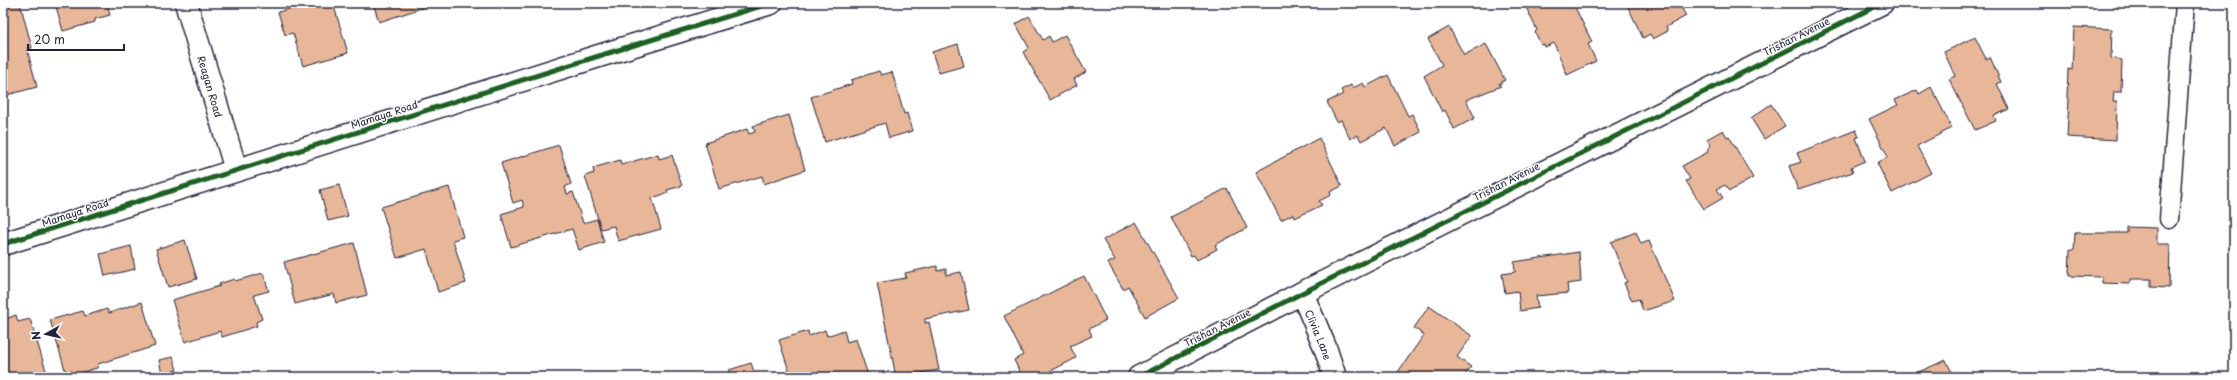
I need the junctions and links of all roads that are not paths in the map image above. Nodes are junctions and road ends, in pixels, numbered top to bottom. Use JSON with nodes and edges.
{"nodes":[{"id":1,"x":186,"y":3,"type":"edge"},
{"id":2,"x":771,"y":3,"type":"edge"},
{"id":3,"x":1882,"y":3,"type":"edge"},
{"id":4,"x":2185,"y":3,"type":"edge"},
{"id":5,"x":236,"y":170,"type":"junction"},
{"id":6,"x":2169,"y":219,"type":"dead end"},
{"id":7,"x":3,"y":244,"type":"edge"},
{"id":8,"x":1302,"y":293,"type":"junction"},
{"id":9,"x":1139,"y":377,"type":"edge"},
{"id":10,"x":1335,"y":377,"type":"edge"}],
"edges":[{"from":1,"to":5,"type":"street","name":"Reagan Road"},
{"from":2,"to":5,"type":"street","name":"Mamaya Road"},
{"from":3,"to":8,"type":"street","name":"Trishan Avenue"},
{"from":4,"to":6,"type":"lane"},
{"from":5,"to":7,"type":"street","name":"Mamaya Road"},
{"from":8,"to":9,"type":"street","name":"Trishan Avenue"},
{"from":8,"to":10,"type":"street","name":"Clivia Lane"}]}
